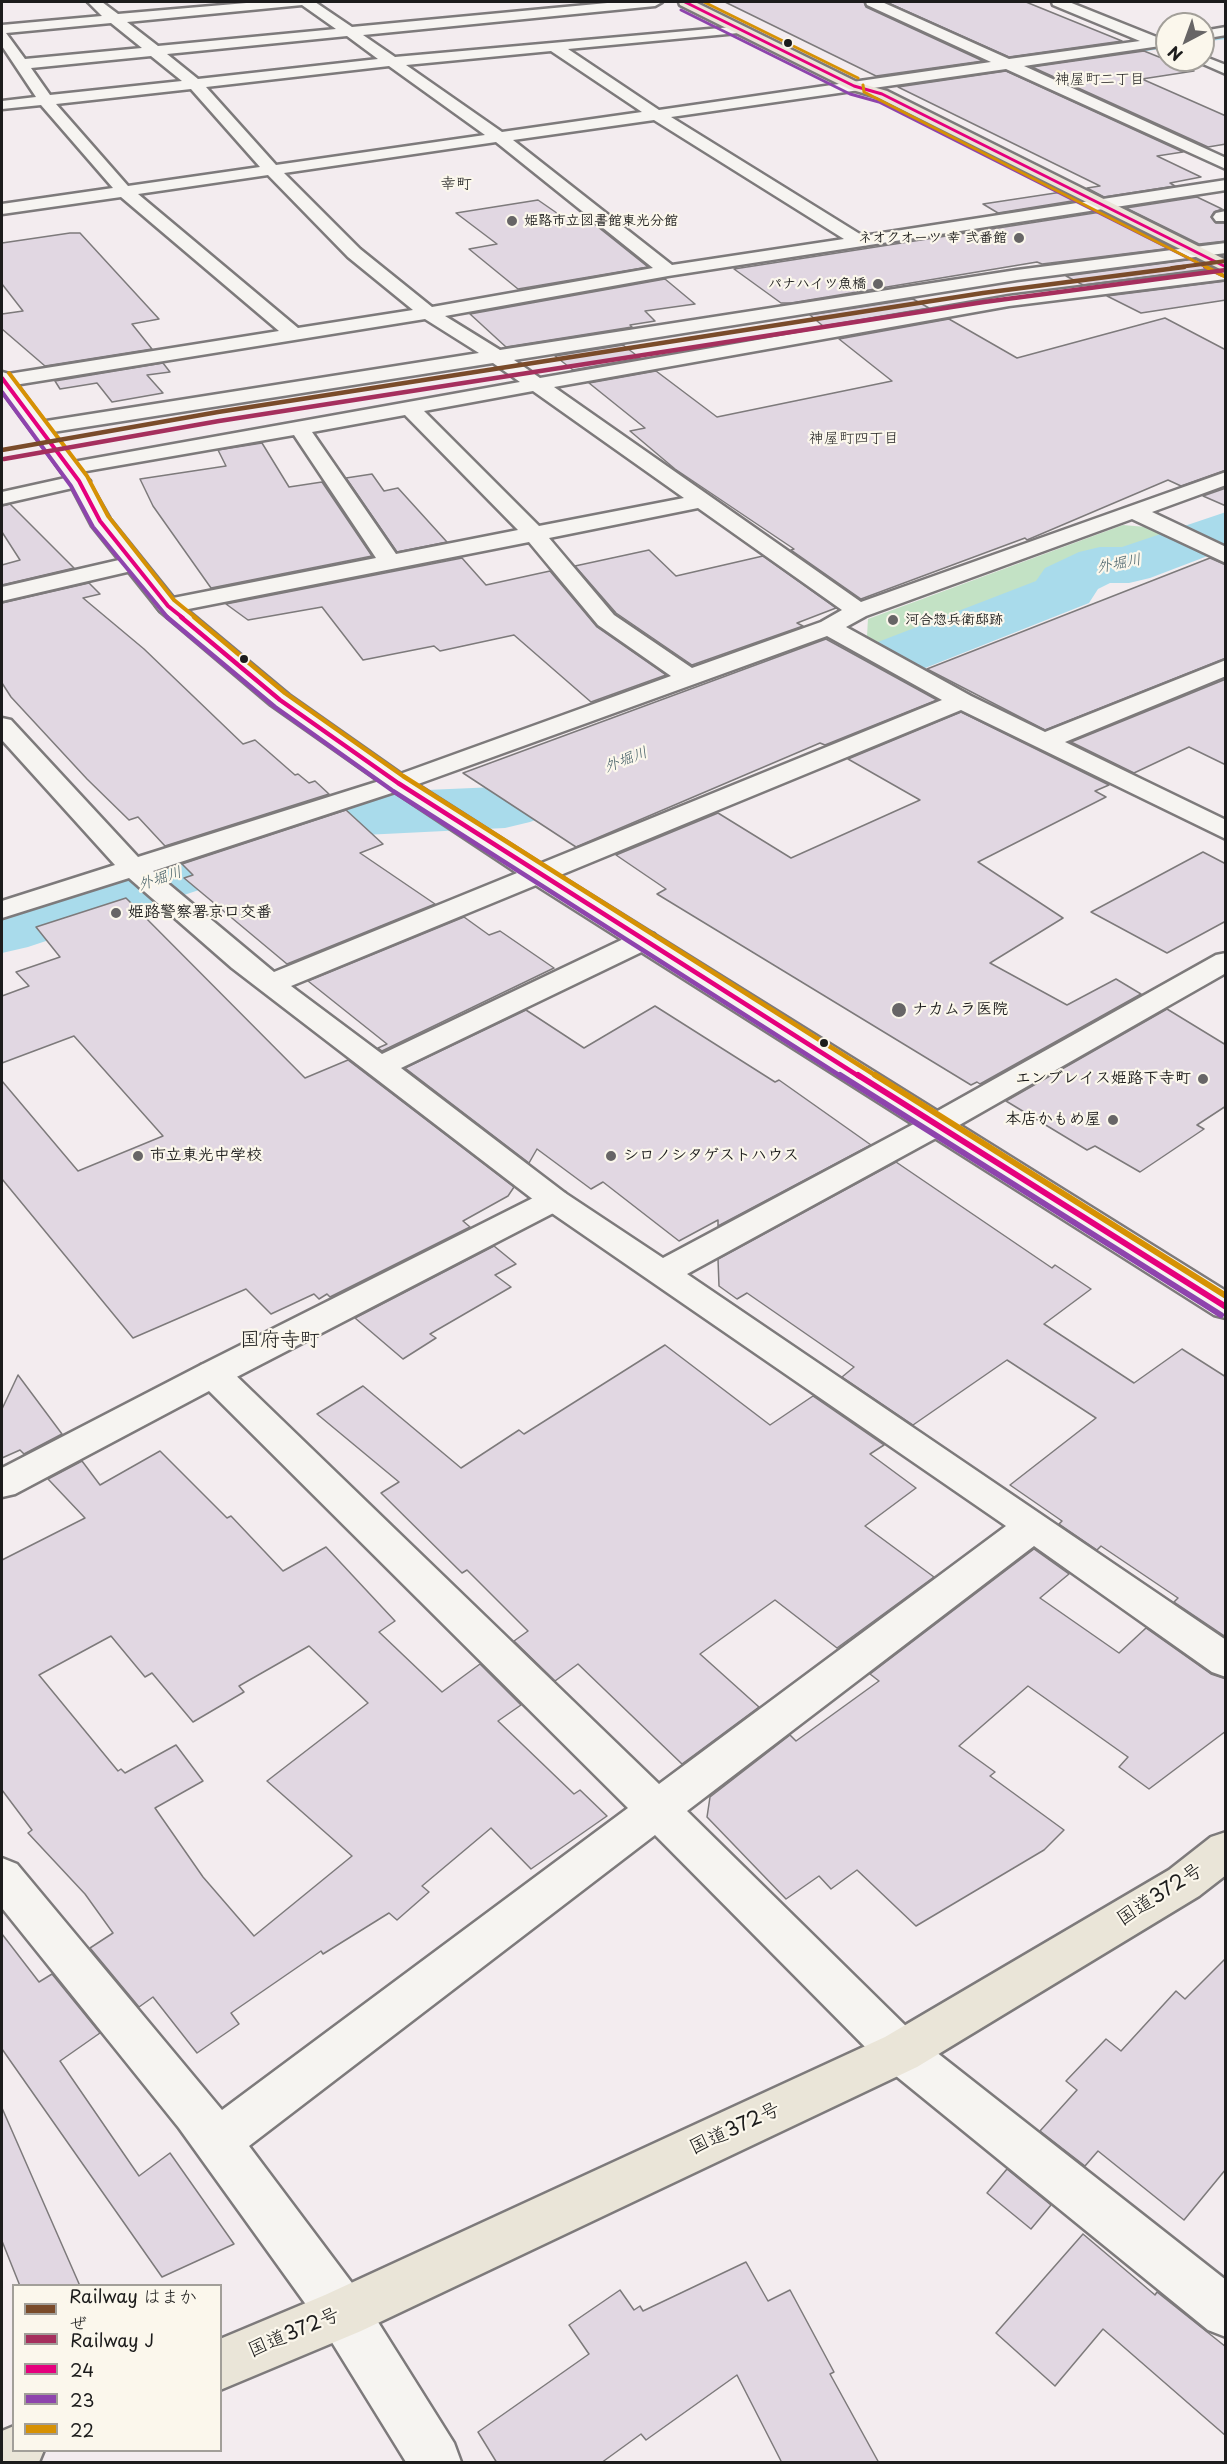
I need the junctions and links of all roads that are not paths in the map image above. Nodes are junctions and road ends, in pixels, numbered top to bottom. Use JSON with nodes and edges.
{"nodes":[{"id":1,"x":94,"y":2,"type":"edge"},
{"id":2,"x":297,"y":2,"type":"edge"},
{"id":3,"x":307,"y":2,"type":"edge"},
{"id":4,"x":655,"y":2,"type":"edge"},
{"id":5,"x":685,"y":2,"type":"edge"},
{"id":6,"x":872,"y":2,"type":"edge"},
{"id":7,"x":1058,"y":2,"type":"edge"},
{"id":8,"x":112,"y":19,"type":"junction"},
{"id":9,"x":2,"y":29,"type":"edge"},
{"id":10,"x":738,"y":29,"type":"junction"},
{"id":11,"x":348,"y":32,"type":"junction"},
{"id":12,"x":2,"y":36,"type":"edge"},
{"id":13,"x":1155,"y":40,"type":"edge"},
{"id":14,"x":1155,"y":45,"type":"edge"},
{"id":15,"x":555,"y":47,"type":"junction"},
{"id":16,"x":155,"y":51,"type":"junction"},
{"id":17,"x":390,"y":62,"type":"junction"},
{"id":18,"x":22,"y":64,"type":"junction"},
{"id":19,"x":1006,"y":64,"type":"junction"},
{"id":20,"x":195,"y":84,"type":"junction"},
{"id":21,"x":854,"y":86,"type":"junction"},
{"id":22,"x":46,"y":101,"type":"junction"},
{"id":23,"x":2,"y":105,"type":"edge"},
{"id":24,"x":657,"y":115,"type":"junction"},
{"id":25,"x":498,"y":137,"type":"junction"},
{"id":26,"x":1226,"y":164,"type":"edge"},
{"id":27,"x":272,"y":170,"type":"junction"},
{"id":28,"x":1226,"y":185,"type":"edge"},
{"id":29,"x":1204,"y":189,"type":"junction"},
{"id":30,"x":124,"y":191,"type":"junction"},
{"id":31,"x":1226,"y":200,"type":"edge"},
{"id":32,"x":1102,"y":205,"type":"junction"},
{"id":33,"x":2,"y":209,"type":"edge"},
{"id":34,"x":1074,"y":209,"type":"junction"},
{"id":35,"x":861,"y":242,"type":"junction"},
{"id":36,"x":1226,"y":248,"type":"edge"},
{"id":37,"x":1196,"y":252,"type":"junction"},
{"id":38,"x":1164,"y":256,"type":"junction"},
{"id":39,"x":1226,"y":267,"type":"edge"},
{"id":40,"x":668,"y":271,"type":"junction"},
{"id":41,"x":1226,"y":274,"type":"edge"},
{"id":42,"x":1204,"y":276,"type":"junction"},
{"id":43,"x":1226,"y":288,"type":"edge"},
{"id":44,"x":429,"y":313,"type":"junction"},
{"id":45,"x":294,"y":334,"type":"junction"},
{"id":46,"x":495,"y":355,"type":"junction"},
{"id":47,"x":2,"y":380,"type":"edge"},
{"id":48,"x":536,"y":384,"type":"junction"},
{"id":49,"x":408,"y":406,"type":"junction"},
{"id":50,"x":40,"y":428,"type":"junction"},
{"id":51,"x":299,"y":428,"type":"junction"},
{"id":52,"x":74,"y":474,"type":"junction"},
{"id":53,"x":1226,"y":478,"type":"edge"},
{"id":54,"x":2,"y":498,"type":"edge"},
{"id":55,"x":701,"y":501,"type":"junction"},
{"id":56,"x":1134,"y":512,"type":"junction"},
{"id":57,"x":534,"y":534,"type":"junction"},
{"id":58,"x":1226,"y":556,"type":"edge"},
{"id":59,"x":390,"y":562,"type":"junction"},
{"id":60,"x":132,"y":564,"type":"junction"},
{"id":61,"x":2,"y":594,"type":"edge"},
{"id":62,"x":168,"y":606,"type":"junction"},
{"id":63,"x":858,"y":611,"type":"junction"},
{"id":64,"x":830,"y":627,"type":"junction"},
{"id":65,"x":1226,"y":667,"type":"edge"},
{"id":66,"x":688,"y":677,"type":"junction"},
{"id":67,"x":962,"y":701,"type":"junction"},
{"id":68,"x":2,"y":725,"type":"edge"},
{"id":69,"x":1046,"y":741,"type":"junction"},
{"id":70,"x":398,"y":783,"type":"junction"},
{"id":71,"x":1226,"y":831,"type":"edge"},
{"id":72,"x":132,"y":867,"type":"junction"},
{"id":73,"x":536,"y":873,"type":"junction"},
{"id":74,"x":2,"y":910,"type":"edge"},
{"id":75,"x":644,"y":940,"type":"junction"},
{"id":76,"x":1226,"y":961,"type":"edge"},
{"id":77,"x":270,"y":984,"type":"junction"},
{"id":78,"x":378,"y":1067,"type":"junction"},
{"id":79,"x":936,"y":1125,"type":"junction"},
{"id":80,"x":554,"y":1200,"type":"junction"},
{"id":81,"x":662,"y":1273,"type":"junction"},
{"id":82,"x":1226,"y":1307,"type":"edge"},
{"id":83,"x":213,"y":1374,"type":"junction"},
{"id":84,"x":2,"y":1484,"type":"edge"},
{"id":85,"x":1033,"y":1526,"type":"junction"},
{"id":86,"x":1226,"y":1661,"type":"edge"},
{"id":87,"x":658,"y":1811,"type":"junction"},
{"id":88,"x":1226,"y":1850,"type":"edge"},
{"id":89,"x":2,"y":1877,"type":"edge"},
{"id":90,"x":901,"y":2052,"type":"junction"},
{"id":91,"x":217,"y":2142,"type":"junction"},
{"id":92,"x":1226,"y":2312,"type":"edge"},
{"id":93,"x":343,"y":2313,"type":"junction"},
{"id":94,"x":222,"y":2364,"type":"edge"},
{"id":95,"x":435,"y":2463,"type":"edge"}],
"edges":[{"from":1,"to":8,"type":"street"},
{"from":2,"to":8,"type":"street"},
{"from":3,"to":11,"type":"street"},
{"from":4,"to":11,"type":"street"},
{"from":5,"to":10,"type":"highway"},
{"from":6,"to":19,"type":"street"},
{"from":7,"to":13,"type":"street"},
{"from":8,"to":9,"type":"street"},
{"from":8,"to":16,"type":"street"},
{"from":10,"to":15,"type":"street"},
{"from":10,"to":21,"type":"highway"},
{"from":11,"to":16,"type":"street"},
{"from":11,"to":17,"type":"street"},
{"from":12,"to":18,"type":"street"},
{"from":14,"to":19,"type":"street"},
{"from":15,"to":17,"type":"street"},
{"from":15,"to":24,"type":"street"},
{"from":16,"to":18,"type":"street"},
{"from":16,"to":20,"type":"street"},
{"from":17,"to":20,"type":"street"},
{"from":17,"to":25,"type":"street"},
{"from":18,"to":22,"type":"street"},
{"from":19,"to":21,"type":"street"},
{"from":19,"to":26,"type":"street"},
{"from":20,"to":22,"type":"street"},
{"from":20,"to":27,"type":"street"},
{"from":21,"to":24,"type":"street"},
{"from":21,"to":32,"type":"highway"},
{"from":21,"to":34,"type":"highway"},
{"from":22,"to":23,"type":"street"},
{"from":22,"to":30,"type":"street"},
{"from":24,"to":25,"type":"street"},
{"from":24,"to":35,"type":"street"},
{"from":25,"to":27,"type":"street"},
{"from":25,"to":40,"type":"street"},
{"from":27,"to":30,"type":"street"},
{"from":27,"to":44,"type":"street"},
{"from":28,"to":29,"type":"street"},
{"from":29,"to":31,"type":"street"},
{"from":29,"to":32,"type":"street"},
{"from":30,"to":33,"type":"street"},
{"from":30,"to":45,"type":"street"},
{"from":32,"to":34,"type":"street"},
{"from":32,"to":37,"type":"highway"},
{"from":34,"to":35,"type":"street"},
{"from":34,"to":38,"type":"highway"},
{"from":35,"to":40,"type":"street"},
{"from":36,"to":37,"type":"street"},
{"from":37,"to":38,"type":"street"},
{"from":37,"to":39,"type":"highway"},
{"from":38,"to":42,"type":"highway"},
{"from":38,"to":46,"type":"street"},
{"from":40,"to":44,"type":"street"},
{"from":41,"to":42,"type":"street"},
{"from":42,"to":43,"type":"highway"},
{"from":42,"to":48,"type":"street"},
{"from":44,"to":45,"type":"street"},
{"from":44,"to":46,"type":"street"},
{"from":45,"to":47,"type":"street"},
{"from":46,"to":48,"type":"street"},
{"from":46,"to":50,"type":"street"},
{"from":47,"to":50,"type":"street"},
{"from":48,"to":49,"type":"street"},
{"from":48,"to":55,"type":"street"},
{"from":49,"to":51,"type":"street"},
{"from":49,"to":57,"type":"street"},
{"from":50,"to":52,"type":"street"},
{"from":51,"to":52,"type":"street"},
{"from":51,"to":59,"type":"street"},
{"from":52,"to":54,"type":"street"},
{"from":52,"to":60,"type":"street"},
{"from":53,"to":56,"type":"street"},
{"from":55,"to":57,"type":"street"},
{"from":55,"to":63,"type":"street"},
{"from":56,"to":58,"type":"street"},
{"from":56,"to":63,"type":"street"},
{"from":57,"to":59,"type":"street"},
{"from":57,"to":66,"type":"street"},
{"from":59,"to":62,"type":"street"},
{"from":60,"to":61,"type":"street"},
{"from":60,"to":62,"type":"street"},
{"from":62,"to":70,"type":"street"},
{"from":63,"to":64,"type":"street"},
{"from":64,"to":66,"type":"street"},
{"from":64,"to":67,"type":"street"},
{"from":65,"to":69,"type":"street"},
{"from":66,"to":70,"type":"street"},
{"from":67,"to":69,"type":"street"},
{"from":67,"to":73,"type":"street"},
{"from":68,"to":72,"type":"street"},
{"from":69,"to":71,"type":"street"},
{"from":70,"to":72,"type":"street"},
{"from":70,"to":73,"type":"street"},
{"from":72,"to":74,"type":"street"},
{"from":72,"to":77,"type":"street"},
{"from":73,"to":75,"type":"street"},
{"from":73,"to":77,"type":"street"},
{"from":75,"to":78,"type":"street"},
{"from":75,"to":79,"type":"street"},
{"from":76,"to":79,"type":"street"},
{"from":77,"to":78,"type":"street"},
{"from":78,"to":80,"type":"street"},
{"from":79,"to":81,"type":"street"},
{"from":79,"to":82,"type":"street"},
{"from":80,"to":81,"type":"street"},
{"from":80,"to":83,"type":"street"},
{"from":81,"to":85,"type":"street"},
{"from":83,"to":84,"type":"street"},
{"from":83,"to":87,"type":"street"},
{"from":85,"to":86,"type":"street"},
{"from":85,"to":87,"type":"street"},
{"from":87,"to":90,"type":"street"},
{"from":87,"to":91,"type":"street"},
{"from":88,"to":90,"type":"highway","name":"国道372号"},
{"from":89,"to":91,"type":"street"},
{"from":90,"to":92,"type":"street"},
{"from":90,"to":93,"type":"highway","name":"国道372号"},
{"from":91,"to":93,"type":"street"},
{"from":93,"to":94,"type":"highway","name":"国道372号"},
{"from":93,"to":95,"type":"street"}]}
